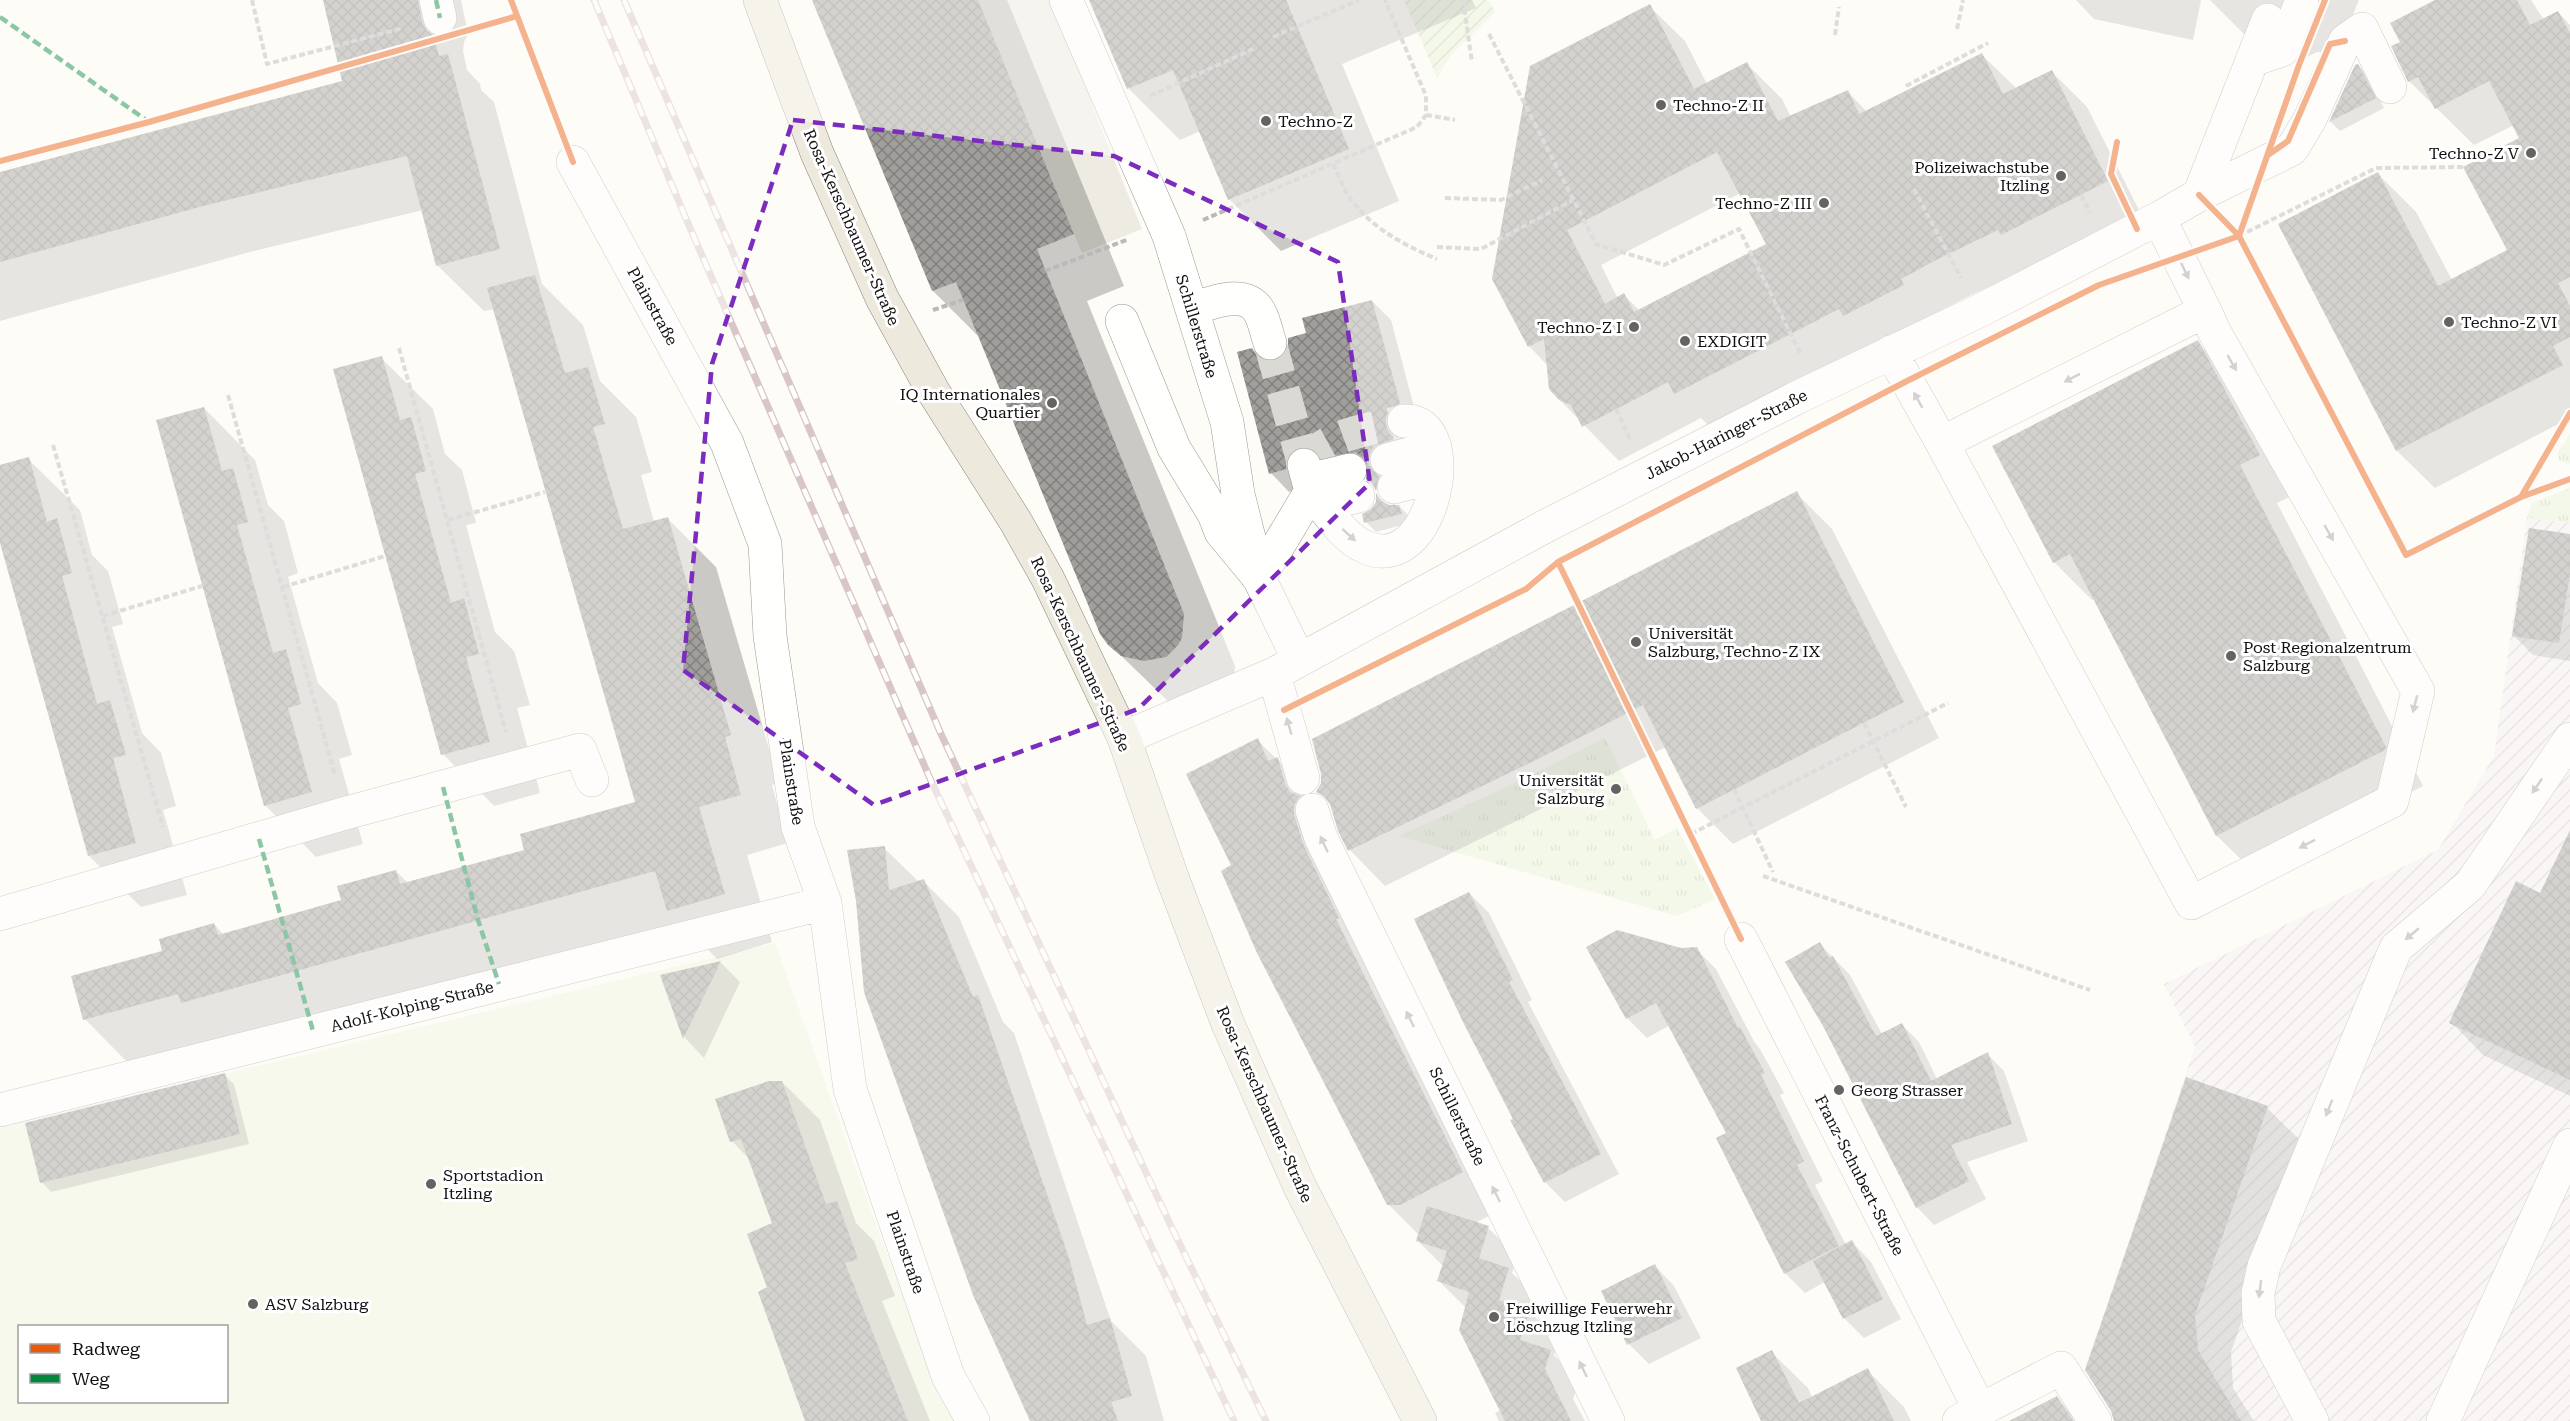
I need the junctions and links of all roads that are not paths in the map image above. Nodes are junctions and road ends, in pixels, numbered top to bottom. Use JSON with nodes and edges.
{"nodes":[{"id":1,"x":760,"y":0,"type":"edge"},
{"id":2,"x":1066,"y":0,"type":"edge"},
{"id":3,"x":2302,"y":0,"type":"edge"},
{"id":4,"x":2268,"y":20,"type":"dead end"},
{"id":5,"x":2252,"y":60,"type":"junction"},
{"id":6,"x":2390,"y":87,"type":"dead end"},
{"id":7,"x":573,"y":162,"type":"dead end"},
{"id":8,"x":2199,"y":195,"type":"junction"},
{"id":9,"x":2159,"y":218,"type":"junction"},
{"id":10,"x":1192,"y":309,"type":"junction"},
{"id":11,"x":2205,"y":311,"type":"junction"},
{"id":12,"x":1122,"y":321,"type":"dead end"},
{"id":13,"x":1270,"y":343,"type":"tunnel mouth"},
{"id":14,"x":1891,"y":352,"type":"junction"},
{"id":15,"x":1404,"y":421,"type":"tunnel mouth"},
{"id":16,"x":1942,"y":443,"type":"junction"},
{"id":17,"x":1435,"y":461,"type":"junction"},
{"id":18,"x":1391,"y":473,"type":"dead end"},
{"id":19,"x":1354,"y":483,"type":"dead end"},
{"id":20,"x":1311,"y":485,"type":"junction"},
{"id":21,"x":1258,"y":578,"type":"junction"},
{"id":22,"x":1286,"y":667,"type":"junction"},
{"id":23,"x":1124,"y":738,"type":"junction"},
{"id":24,"x":2570,"y":739,"type":"edge"},
{"id":25,"x":1303,"y":778,"type":"dead end"},
{"id":26,"x":592,"y":780,"type":"dead end"},
{"id":27,"x":1312,"y":810,"type":"dead end"},
{"id":28,"x":825,"y":903,"type":"junction"},
{"id":29,"x":0,"y":914,"type":"edge"},
{"id":30,"x":1741,"y":939,"type":"dead end"},
{"id":31,"x":0,"y":1110,"type":"edge"},
{"id":32,"x":2570,"y":1145,"type":"edge"},
{"id":33,"x":1970,"y":1416,"type":"edge"},
{"id":34,"x":973,"y":1421,"type":"edge"},
{"id":35,"x":1420,"y":1421,"type":"edge"},
{"id":36,"x":1608,"y":1421,"type":"edge"},
{"id":37,"x":2095,"y":1421,"type":"edge"},
{"id":38,"x":2312,"y":1421,"type":"edge"},
{"id":39,"x":2443,"y":1421,"type":"edge"}],
"edges":[{"from":1,"to":23,"type":"main road","name":"Rosa-Kerschbaumer-Straße"},
{"from":2,"to":10,"type":"street","name":"Schillerstraße"},
{"from":3,"to":5,"type":"street"},
{"from":4,"to":5,"type":"street"},
{"from":5,"to":8,"type":"street"},
{"from":6,"to":8,"type":"street","name":"Jakob-Haringer-Straße"},
{"from":7,"to":28,"type":"street","name":"Plainstraße"},
{"from":8,"to":9,"type":"street","name":"Jakob-Haringer-Straße"},
{"from":9,"to":11,"type":"street","one_way":true},
{"from":9,"to":14,"type":"street","name":"Jakob-Haringer-Straße"},
{"from":10,"to":13,"type":"street"},
{"from":10,"to":21,"type":"street","name":"Schillerstraße"},
{"from":11,"to":16,"type":"street","one_way":true},
{"from":11,"to":16,"type":"street","one_way":true},
{"from":12,"to":21,"type":"street"},
{"from":16,"to":14,"type":"street","one_way":true},
{"from":14,"to":22,"type":"street","name":"Jakob-Haringer-Straße"},
{"from":15,"to":17,"type":"street"},
{"from":17,"to":18,"type":"street"},
{"from":20,"to":17,"type":"street","one_way":true},
{"from":19,"to":20,"type":"street"},
{"from":20,"to":21,"type":"street"},
{"from":21,"to":22,"type":"street","name":"Schillerstraße"},
{"from":22,"to":23,"type":"street","name":"Jakob-Haringer-Straße"},
{"from":25,"to":22,"type":"street","name":"Schillerstraße","one_way":true},
{"from":23,"to":35,"type":"main road","name":"Rosa-Kerschbaumer-Straße"},
{"from":24,"to":38,"type":"street","one_way":true},
{"from":26,"to":29,"type":"street"},
{"from":36,"to":27,"type":"street","name":"Schillerstraße","one_way":true},
{"from":28,"to":31,"type":"street","name":"Adolf-Kolping-Straße"},
{"from":28,"to":34,"type":"street","name":"Plainstraße"},
{"from":30,"to":33,"type":"street","name":"Franz-Schubert-Straße"},
{"from":32,"to":39,"type":"street"},
{"from":33,"to":37,"type":"street","name":"Franz-Schubert-Straße"}]}
